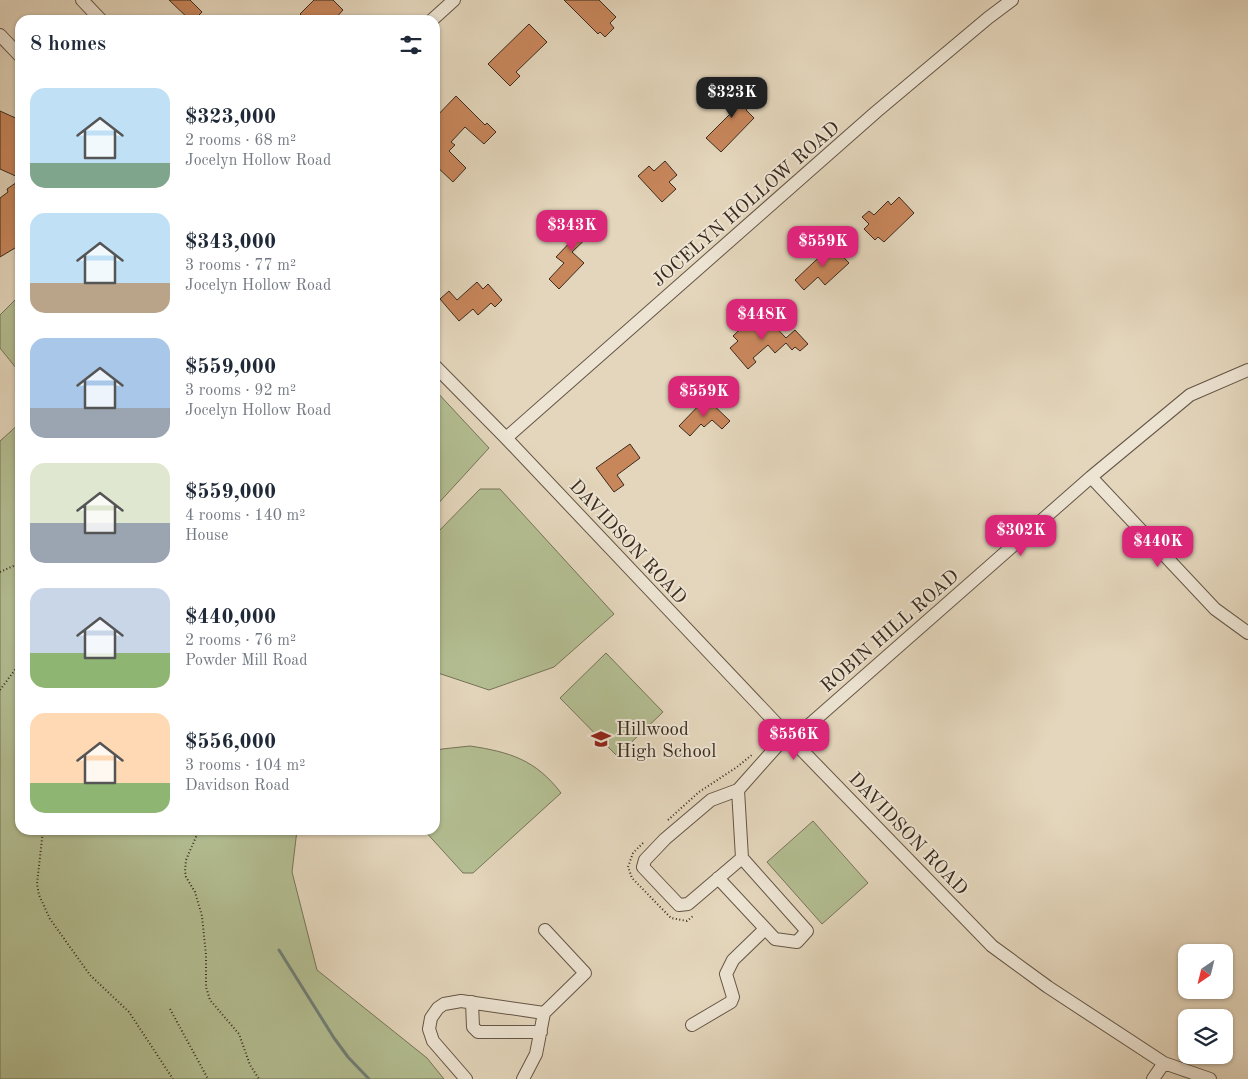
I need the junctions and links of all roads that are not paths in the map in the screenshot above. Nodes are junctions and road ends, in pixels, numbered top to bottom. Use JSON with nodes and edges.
{"nodes":[{"id":1,"x":82,"y":0,"type":"edge"},
{"id":2,"x":454,"y":0,"type":"edge"},
{"id":3,"x":1012,"y":0,"type":"edge"},
{"id":4,"x":96,"y":15,"type":"edge"},
{"id":5,"x":438,"y":15,"type":"edge"},
{"id":6,"x":0,"y":35,"type":"edge"},
{"id":7,"x":15,"y":51,"type":"edge"},
{"id":8,"x":1248,"y":370,"type":"edge"},
{"id":9,"x":440,"y":371,"type":"edge"},
{"id":10,"x":506,"y":438,"type":"junction"},
{"id":11,"x":1091,"y":477,"type":"junction"},
{"id":12,"x":1248,"y":633,"type":"edge"},
{"id":13,"x":792,"y":740,"type":"junction"},
{"id":14,"x":738,"y":790,"type":"junction"},
{"id":15,"x":742,"y":858,"type":"junction"},
{"id":16,"x":718,"y":878,"type":"junction"},
{"id":17,"x":765,"y":929,"type":"junction"},
{"id":18,"x":545,"y":930,"type":"dead end"},
{"id":19,"x":472,"y":1002,"type":"junction"},
{"id":20,"x":544,"y":1013,"type":"junction"},
{"id":21,"x":692,"y":1025,"type":"dead end"},
{"id":22,"x":541,"y":1032,"type":"junction"},
{"id":23,"x":1164,"y":1063,"type":"junction"},
{"id":24,"x":466,"y":1079,"type":"edge"},
{"id":25,"x":523,"y":1079,"type":"edge"},
{"id":26,"x":1153,"y":1079,"type":"edge"},
{"id":27,"x":1210,"y":1079,"type":"edge"}],
"edges":[{"from":1,"to":4,"type":"street"},
{"from":2,"to":5,"type":"street"},
{"from":3,"to":10,"type":"street","name":"JOCELYN HOLLOW ROAD"},
{"from":6,"to":7,"type":"street"},
{"from":8,"to":11,"type":"street","name":"ROBIN HILL ROAD"},
{"from":9,"to":10,"type":"street","name":"DAVIDSON ROAD"},
{"from":10,"to":13,"type":"street","name":"DAVIDSON ROAD"},
{"from":11,"to":12,"type":"street"},
{"from":11,"to":13,"type":"street","name":"ROBIN HILL ROAD"},
{"from":13,"to":14,"type":"street","name":"ROBIN HILL ROAD"},
{"from":13,"to":23,"type":"street","name":"DAVIDSON ROAD"},
{"from":14,"to":15,"type":"street"},
{"from":14,"to":16,"type":"street"},
{"from":15,"to":16,"type":"street"},
{"from":15,"to":17,"type":"street"},
{"from":16,"to":17,"type":"street"},
{"from":17,"to":21,"type":"street"},
{"from":18,"to":20,"type":"street"},
{"from":19,"to":20,"type":"street"},
{"from":19,"to":22,"type":"street"},
{"from":19,"to":24,"type":"street"},
{"from":20,"to":22,"type":"street"},
{"from":22,"to":25,"type":"street"},
{"from":23,"to":26,"type":"street"},
{"from":23,"to":27,"type":"street","name":"DAVIDSON ROAD"}]}
